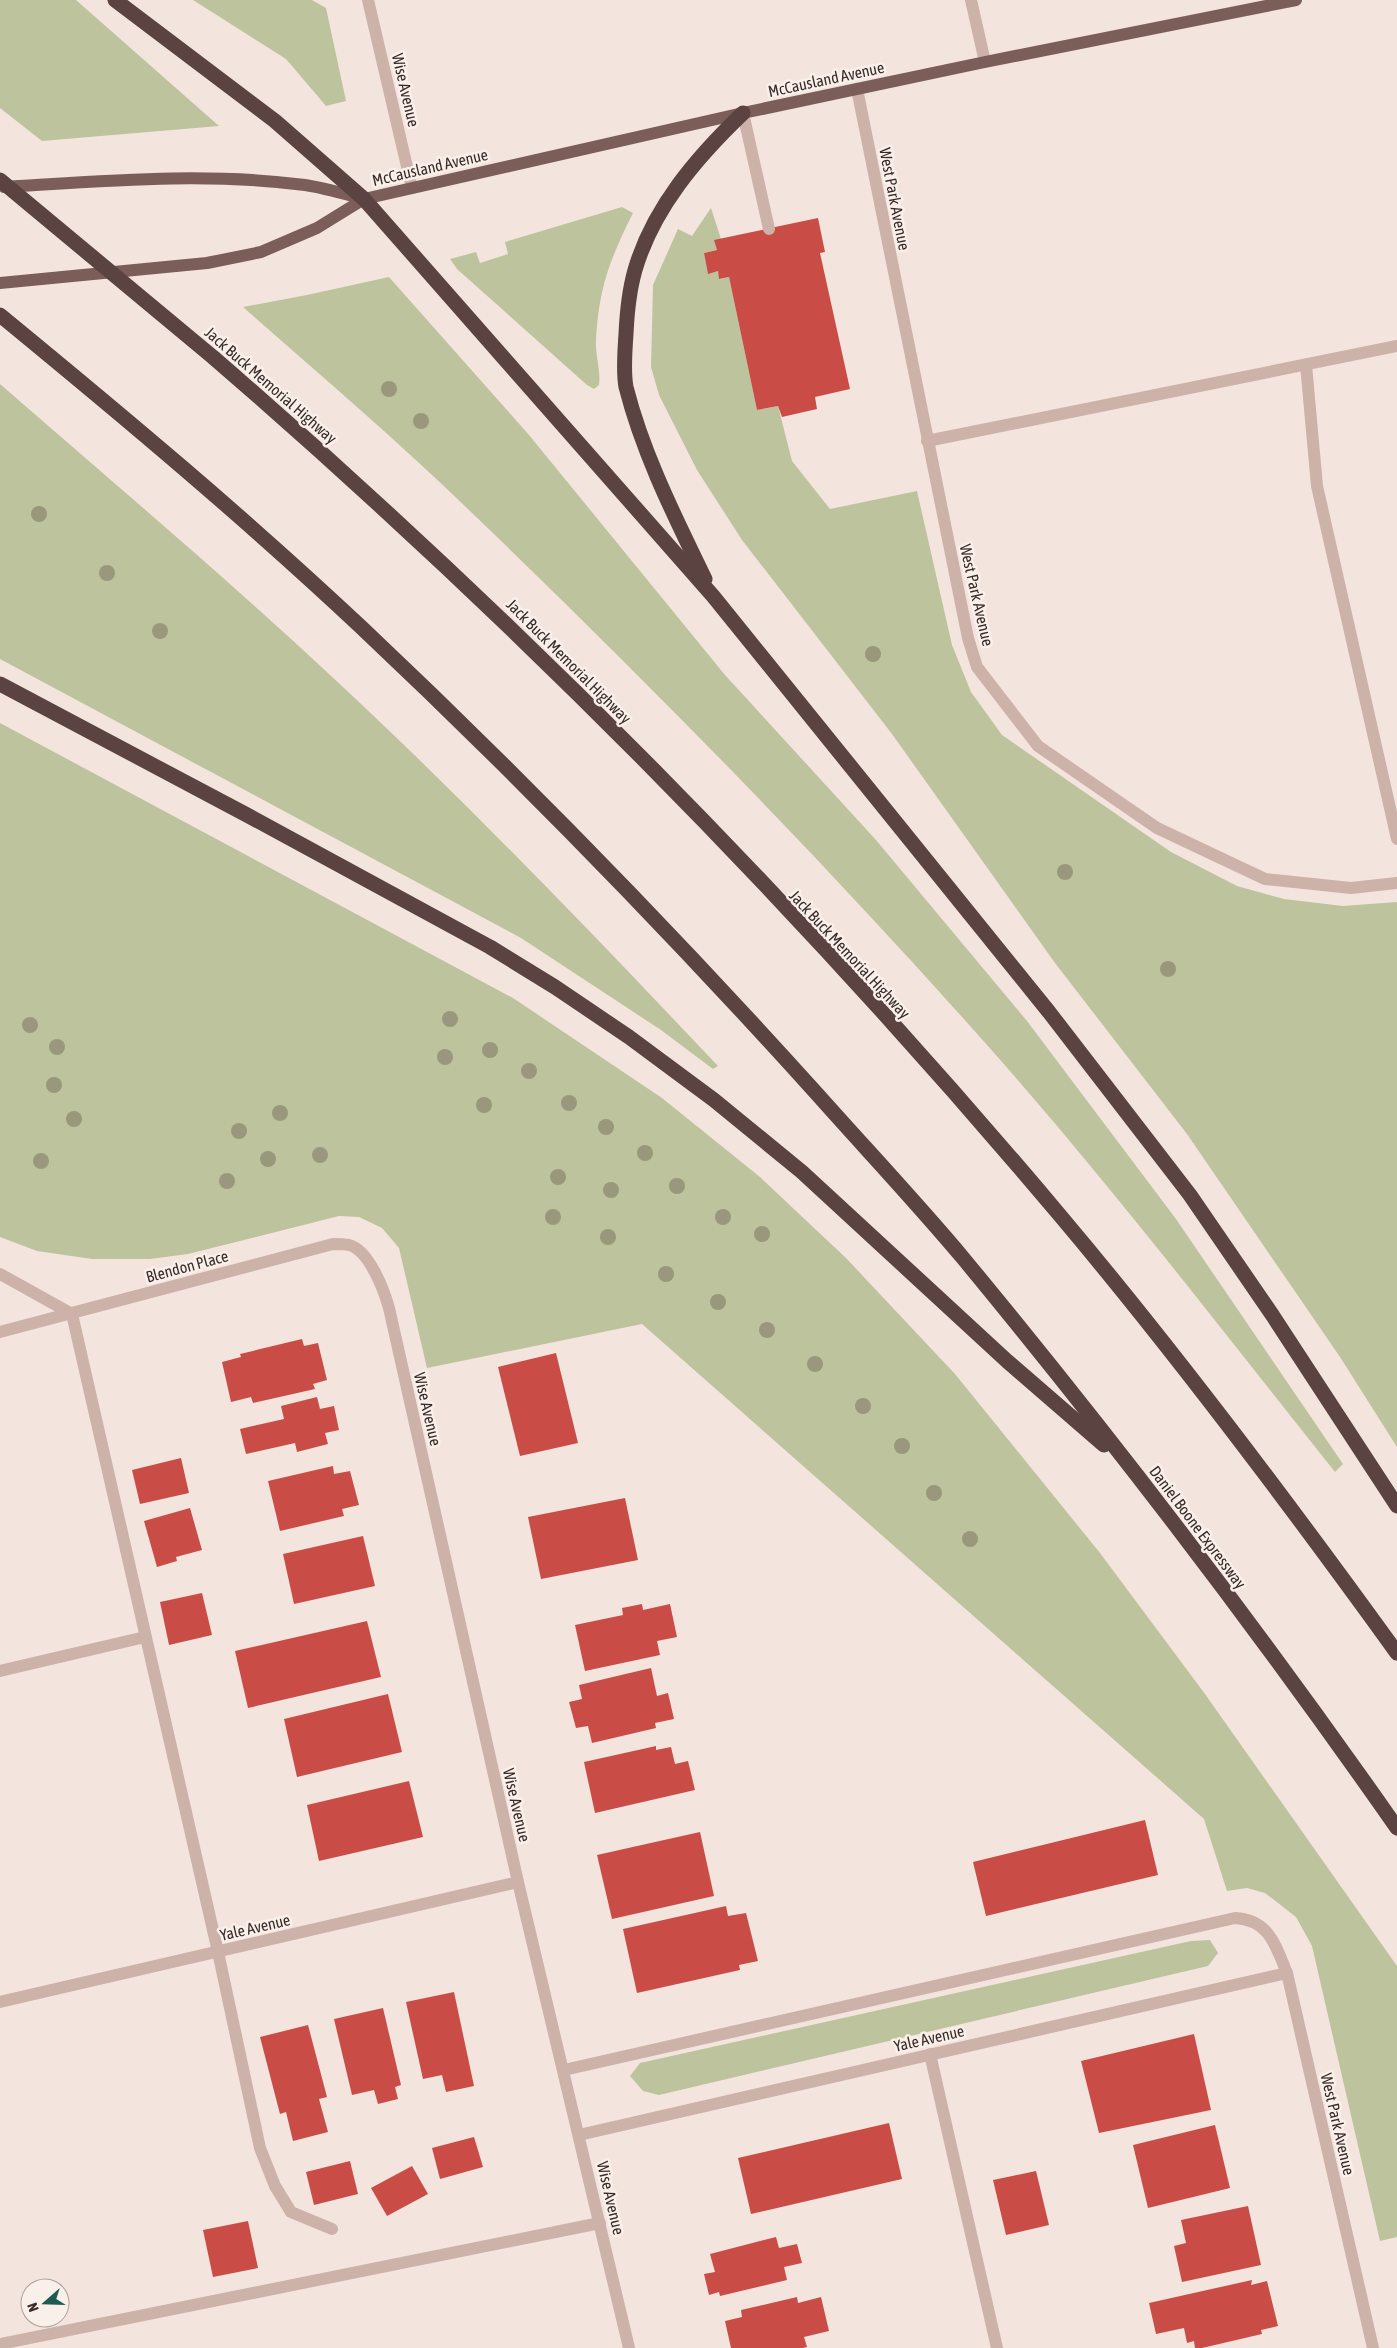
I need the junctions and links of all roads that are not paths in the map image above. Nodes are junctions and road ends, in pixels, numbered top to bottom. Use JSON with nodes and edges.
{"nodes":[{"id":1,"x":115,"y":0,"type":"edge"},
{"id":2,"x":368,"y":0,"type":"edge"},
{"id":3,"x":971,"y":0,"type":"edge"},
{"id":4,"x":1296,"y":0,"type":"edge"},
{"id":5,"x":985,"y":62,"type":"junction"},
{"id":6,"x":857,"y":89,"type":"junction"},
{"id":7,"x":743,"y":113,"type":"junction"},
{"id":8,"x":0,"y":180,"type":"edge"},
{"id":9,"x":0,"y":188,"type":"edge"},
{"id":10,"x":412,"y":188,"type":"junction"},
{"id":11,"x":364,"y":199,"type":"junction"},
{"id":12,"x":769,"y":229,"type":"dead end"},
{"id":13,"x":0,"y":283,"type":"edge"},
{"id":14,"x":0,"y":315,"type":"edge"},
{"id":15,"x":1397,"y":346,"type":"edge"},
{"id":16,"x":1306,"y":365,"type":"junction"},
{"id":17,"x":927,"y":441,"type":"junction"},
{"id":18,"x":713,"y":596,"type":"junction"},
{"id":19,"x":0,"y":684,"type":"edge"},
{"id":20,"x":1397,"y":839,"type":"edge"},
{"id":21,"x":1397,"y":883,"type":"edge"},
{"id":22,"x":373,"y":1269,"type":"joint"},
{"id":23,"x":0,"y":1274,"type":"edge"},
{"id":24,"x":72,"y":1314,"type":"junction"},
{"id":25,"x":0,"y":1332,"type":"edge"},
{"id":26,"x":1134,"y":1470,"type":"junction"},
{"id":27,"x":1397,"y":1506,"type":"edge"},
{"id":28,"x":145,"y":1637,"type":"junction"},
{"id":29,"x":1397,"y":1652,"type":"edge"},
{"id":30,"x":0,"y":1671,"type":"edge"},
{"id":31,"x":1397,"y":1828,"type":"edge"},
{"id":32,"x":518,"y":1882,"type":"junction"},
{"id":33,"x":218,"y":1952,"type":"junction"},
{"id":34,"x":1286,"y":1973,"type":"junction"},
{"id":35,"x":0,"y":2002,"type":"edge"},
{"id":36,"x":930,"y":2054,"type":"junction"},
{"id":37,"x":564,"y":2070,"type":"junction"},
{"id":38,"x":579,"y":2134,"type":"junction"},
{"id":39,"x":600,"y":2223,"type":"junction"},
{"id":40,"x":332,"y":2229,"type":"dead end"},
{"id":41,"x":0,"y":2344,"type":"edge"},
{"id":42,"x":629,"y":2348,"type":"edge"},
{"id":43,"x":997,"y":2348,"type":"edge"},
{"id":44,"x":1372,"y":2348,"type":"edge"}],
"edges":[{"from":1,"to":11,"type":"highway"},
{"from":2,"to":10,"type":"street","name":"Wise Avenue"},
{"from":3,"to":5,"type":"street"},
{"from":4,"to":5,"type":"main road","name":"McCausland Avenue"},
{"from":5,"to":6,"type":"main road","name":"McCausland Avenue"},
{"from":6,"to":7,"type":"main road","name":"McCausland Avenue"},
{"from":6,"to":17,"type":"street","name":"West Park Avenue"},
{"from":7,"to":10,"type":"main road","name":"McCausland Avenue"},
{"from":7,"to":12,"type":"street"},
{"from":7,"to":18,"type":"highway"},
{"from":8,"to":29,"type":"highway","name":"Jack Buck Memorial Highway","bridge":true},
{"from":9,"to":11,"type":"main road","name":"McCausland Avenue"},
{"from":10,"to":11,"type":"main road","name":"McCausland Avenue"},
{"from":11,"to":13,"type":"main road","name":"McCausland Avenue"},
{"from":11,"to":18,"type":"highway"},
{"from":14,"to":26,"type":"highway","name":"Daniel Boone Expressway"},
{"from":15,"to":16,"type":"street"},
{"from":16,"to":17,"type":"street"},
{"from":16,"to":20,"type":"street"},
{"from":17,"to":21,"type":"street","name":"West Park Avenue"},
{"from":18,"to":27,"type":"highway"},
{"from":19,"to":26,"type":"highway"},
{"from":22,"to":24,"type":"street","name":"Blendon Place"},
{"from":22,"to":32,"type":"street","name":"Wise Avenue"},
{"from":23,"to":24,"type":"street"},
{"from":24,"to":25,"type":"street","name":"Blendon Place"},
{"from":24,"to":28,"type":"street"},
{"from":26,"to":31,"type":"highway","name":"Daniel Boone Expressway"},
{"from":28,"to":30,"type":"street"},
{"from":28,"to":33,"type":"street"},
{"from":32,"to":33,"type":"street","name":"Yale Avenue"},
{"from":32,"to":37,"type":"street","name":"Wise Avenue"},
{"from":33,"to":35,"type":"street","name":"Yale Avenue"},
{"from":33,"to":40,"type":"street"},
{"from":34,"to":36,"type":"street","name":"Yale Avenue"},
{"from":34,"to":37,"type":"street","name":"West Park Avenue"},
{"from":34,"to":44,"type":"street","name":"West Park Avenue"},
{"from":36,"to":38,"type":"street","name":"Yale Avenue"},
{"from":36,"to":43,"type":"street"},
{"from":37,"to":38,"type":"street","name":"Wise Avenue"},
{"from":38,"to":39,"type":"street","name":"Wise Avenue"},
{"from":39,"to":41,"type":"street"},
{"from":39,"to":42,"type":"street","name":"Wise Avenue"}]}
